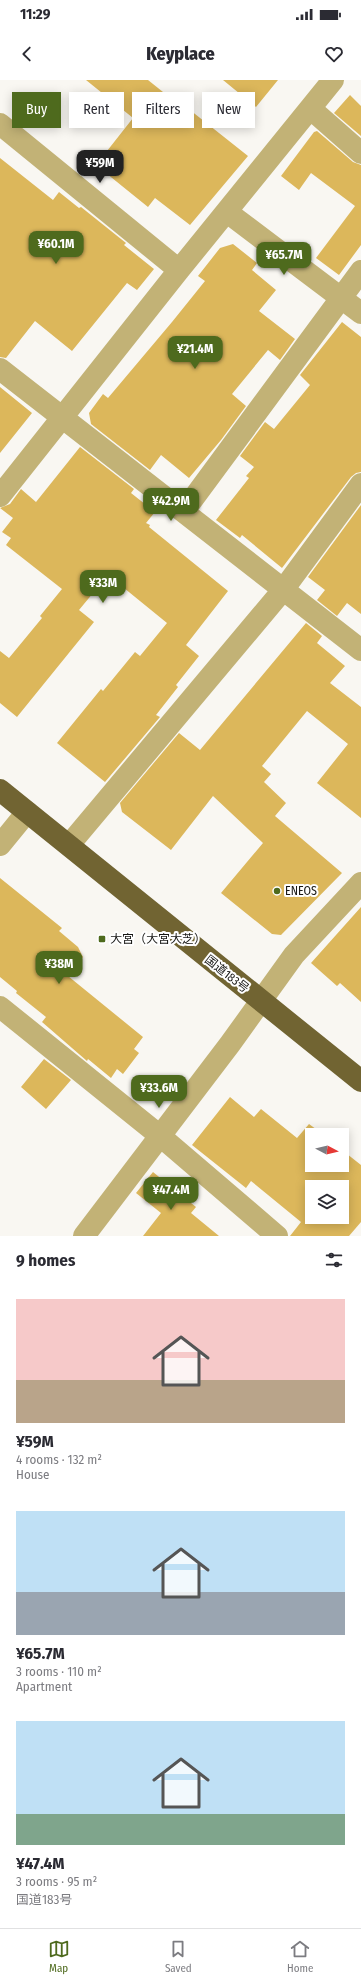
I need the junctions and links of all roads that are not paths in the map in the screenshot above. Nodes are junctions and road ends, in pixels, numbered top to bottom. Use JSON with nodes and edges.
{"nodes":[{"id":1,"x":334,"y":80,"type":"edge"},
{"id":2,"x":311,"y":110,"type":"junction"},
{"id":3,"x":0,"y":124,"type":"edge"},
{"id":4,"x":361,"y":153,"type":"edge"},
{"id":5,"x":227,"y":212,"type":"junction"},
{"id":6,"x":179,"y":270,"type":"junction"},
{"id":7,"x":361,"y":271,"type":"edge"},
{"id":8,"x":341,"y":297,"type":"junction"},
{"id":9,"x":361,"y":313,"type":"edge"},
{"id":10,"x":0,"y":369,"type":"edge"},
{"id":11,"x":62,"y":418,"type":"junction"},
{"id":12,"x":361,"y":484,"type":"edge"},
{"id":13,"x":0,"y":496,"type":"edge"},
{"id":14,"x":184,"y":511,"type":"junction"},
{"id":15,"x":283,"y":590,"type":"junction"},
{"id":16,"x":361,"y":650,"type":"edge"},
{"id":17,"x":0,"y":790,"type":"edge"},
{"id":18,"x":27,"y":812,"type":"junction"},
{"id":19,"x":0,"y":845,"type":"edge"},
{"id":20,"x":69,"y":845,"type":"junction"},
{"id":21,"x":361,"y":883,"type":"edge"},
{"id":22,"x":261,"y":1000,"type":"junction"},
{"id":23,"x":0,"y":1008,"type":"edge"},
{"id":24,"x":361,"y":1082,"type":"edge"},
{"id":25,"x":159,"y":1135,"type":"junction"},
{"id":26,"x":84,"y":1236,"type":"edge"},
{"id":27,"x":277,"y":1236,"type":"edge"}],
"edges":[{"from":1,"to":2,"type":"street"},
{"from":2,"to":4,"type":"street"},
{"from":2,"to":5,"type":"street"},
{"from":3,"to":6,"type":"street"},
{"from":5,"to":6,"type":"street"},
{"from":5,"to":8,"type":"street"},
{"from":6,"to":11,"type":"street"},
{"from":7,"to":8,"type":"street"},
{"from":8,"to":9,"type":"street"},
{"from":8,"to":14,"type":"street"},
{"from":10,"to":11,"type":"street"},
{"from":11,"to":13,"type":"street"},
{"from":11,"to":14,"type":"street"},
{"from":12,"to":15,"type":"street"},
{"from":14,"to":15,"type":"street"},
{"from":15,"to":16,"type":"street"},
{"from":15,"to":20,"type":"street"},
{"from":17,"to":18,"type":"highway","name":"国道183号"},
{"from":18,"to":19,"type":"street"},
{"from":18,"to":20,"type":"highway","name":"国道183号"},
{"from":20,"to":22,"type":"highway","name":"国道183号"},
{"from":21,"to":22,"type":"street"},
{"from":22,"to":24,"type":"highway","name":"国道183号"},
{"from":22,"to":25,"type":"street"},
{"from":23,"to":25,"type":"street"},
{"from":25,"to":26,"type":"street"},
{"from":25,"to":27,"type":"street"}]}
